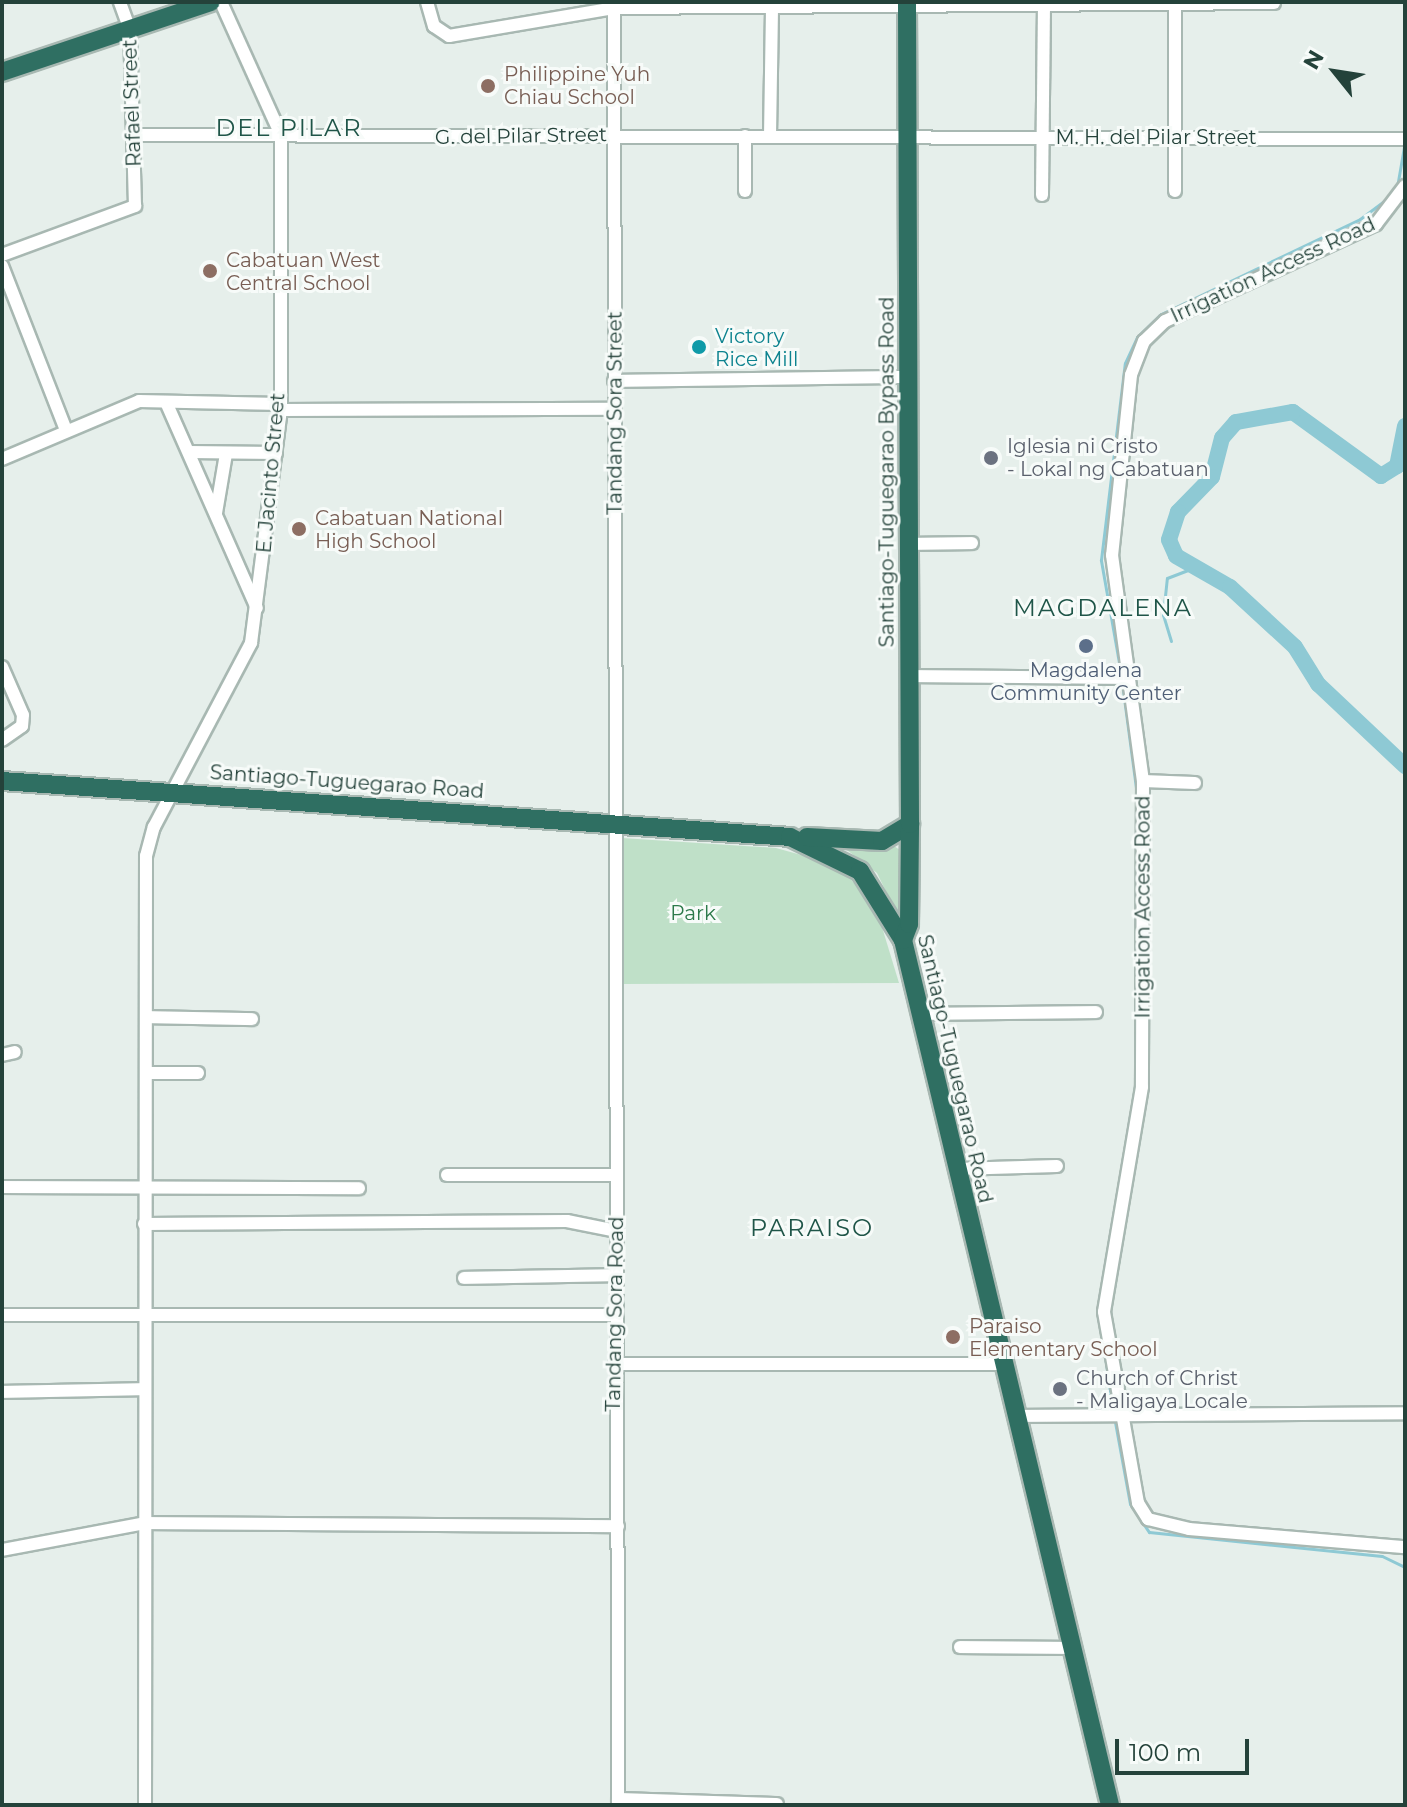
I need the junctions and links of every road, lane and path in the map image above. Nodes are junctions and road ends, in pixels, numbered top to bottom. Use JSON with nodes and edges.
{"nodes":[{"id":1,"x":120,"y":2,"type":"edge"},
{"id":2,"x":211,"y":2,"type":"edge"},
{"id":3,"x":221,"y":2,"type":"edge"},
{"id":4,"x":427,"y":2,"type":"edge"},
{"id":5,"x":907,"y":2,"type":"edge"},
{"id":6,"x":772,"y":3,"type":"edge"},
{"id":7,"x":1044,"y":3,"type":"edge"},
{"id":8,"x":1175,"y":3,"type":"edge"},
{"id":9,"x":1274,"y":3,"type":"edge"},
{"id":10,"x":614,"y":5,"type":"edge"},
{"id":11,"x":130,"y":30,"type":"junction"},
{"id":12,"x":2,"y":72,"type":"edge"},
{"id":13,"x":134,"y":135,"type":"junction"},
{"id":14,"x":281,"y":135,"type":"junction"},
{"id":15,"x":615,"y":135,"type":"junction"},
{"id":16,"x":745,"y":136,"type":"junction"},
{"id":17,"x":770,"y":136,"type":"junction"},
{"id":18,"x":1043,"y":137,"type":"junction"},
{"id":19,"x":1174,"y":137,"type":"junction"},
{"id":20,"x":907,"y":138,"type":"junction"},
{"id":21,"x":1405,"y":139,"type":"edge"},
{"id":22,"x":1405,"y":186,"type":"edge"},
{"id":23,"x":745,"y":191,"type":"dead end"},
{"id":24,"x":1175,"y":191,"type":"dead end"},
{"id":25,"x":1042,"y":195,"type":"dead end"},
{"id":26,"x":2,"y":255,"type":"edge"},
{"id":27,"x":2,"y":266,"type":"edge"},
{"id":28,"x":909,"y":377,"type":"junction"},
{"id":29,"x":614,"y":381,"type":"junction"},
{"id":30,"x":166,"y":402,"type":"junction"},
{"id":31,"x":280,"y":407,"type":"junction"},
{"id":32,"x":615,"y":409,"type":"junction"},
{"id":33,"x":65,"y":428,"type":"junction"},
{"id":34,"x":189,"y":452,"type":"junction"},
{"id":35,"x":276,"y":453,"type":"junction"},
{"id":36,"x":226,"y":454,"type":"junction"},
{"id":37,"x":2,"y":459,"type":"edge"},
{"id":38,"x":216,"y":513,"type":"junction"},
{"id":39,"x":972,"y":543,"type":"dead end"},
{"id":40,"x":909,"y":544,"type":"junction"},
{"id":41,"x":258,"y":611,"type":"junction"},
{"id":42,"x":2,"y":667,"type":"edge"},
{"id":43,"x":910,"y":676,"type":"junction"},
{"id":44,"x":1128,"y":678,"type":"junction"},
{"id":45,"x":2,"y":740,"type":"edge"},
{"id":46,"x":2,"y":781,"type":"edge"},
{"id":47,"x":1143,"y":781,"type":"junction"},
{"id":48,"x":1195,"y":783,"type":"dead end"},
{"id":49,"x":172,"y":792,"type":"junction"},
{"id":50,"x":617,"y":824,"type":"junction"},
{"id":51,"x":910,"y":824,"type":"junction"},
{"id":52,"x":790,"y":837,"type":"junction"},
{"id":53,"x":903,"y":940,"type":"junction"},
{"id":54,"x":1096,"y":1012,"type":"dead end"},
{"id":55,"x":919,"y":1014,"type":"junction"},
{"id":56,"x":147,"y":1017,"type":"junction"},
{"id":57,"x":252,"y":1019,"type":"dead end"},
{"id":58,"x":146,"y":1073,"type":"junction"},
{"id":59,"x":198,"y":1073,"type":"dead end"},
{"id":60,"x":1057,"y":1166,"type":"dead end"},
{"id":61,"x":956,"y":1169,"type":"junction"},
{"id":62,"x":447,"y":1175,"type":"dead end"},
{"id":63,"x":616,"y":1175,"type":"junction"},
{"id":64,"x":2,"y":1187,"type":"edge"},
{"id":65,"x":144,"y":1187,"type":"junction"},
{"id":66,"x":359,"y":1188,"type":"dead end"},
{"id":67,"x":144,"y":1224,"type":"junction"},
{"id":68,"x":616,"y":1231,"type":"junction"},
{"id":69,"x":617,"y":1275,"type":"junction"},
{"id":70,"x":464,"y":1278,"type":"dead end"},
{"id":71,"x":146,"y":1310,"type":"junction"},
{"id":72,"x":2,"y":1315,"type":"edge"},
{"id":73,"x":615,"y":1315,"type":"junction"},
{"id":74,"x":615,"y":1364,"type":"junction"},
{"id":75,"x":1002,"y":1364,"type":"junction"},
{"id":76,"x":145,"y":1389,"type":"junction"},
{"id":77,"x":2,"y":1392,"type":"edge"},
{"id":78,"x":1405,"y":1413,"type":"edge"},
{"id":79,"x":1120,"y":1414,"type":"junction"},
{"id":80,"x":1016,"y":1416,"type":"junction"},
{"id":81,"x":145,"y":1523,"type":"junction"},
{"id":82,"x":618,"y":1526,"type":"junction"},
{"id":83,"x":1405,"y":1547,"type":"edge"},
{"id":84,"x":2,"y":1550,"type":"edge"},
{"id":85,"x":960,"y":1647,"type":"dead end"},
{"id":86,"x":1072,"y":1648,"type":"junction"},
{"id":87,"x":618,"y":1802,"type":"edge"},
{"id":88,"x":777,"y":1804,"type":"edge"},
{"id":89,"x":145,"y":1805,"type":"edge"},
{"id":90,"x":1110,"y":1805,"type":"edge"}],
"edges":[{"from":1,"to":11,"type":"street","name":"Rafael Street"},
{"from":2,"to":11,"type":"highway"},
{"from":3,"to":14,"type":"street","name":"E. Jacinto Street"},
{"from":4,"to":10,"type":"street"},
{"from":5,"to":6,"type":"street"},
{"from":5,"to":7,"type":"street"},
{"from":5,"to":20,"type":"highway","name":"Santiago-Tuguegarao Bypass Road"},
{"from":6,"to":10,"type":"street"},
{"from":6,"to":17,"type":"street"},
{"from":7,"to":8,"type":"street"},
{"from":7,"to":18,"type":"street"},
{"from":8,"to":9,"type":"street"},
{"from":8,"to":19,"type":"street"},
{"from":10,"to":15,"type":"street","name":"Tandang Sora Street"},
{"from":11,"to":12,"type":"highway"},
{"from":11,"to":13,"type":"street","name":"Rafael Street"},
{"from":13,"to":14,"type":"street","name":"G. del Pilar Street"},
{"from":13,"to":26,"type":"street","name":"Rafael Street"},
{"from":14,"to":15,"type":"street","name":"G. del Pilar Street"},
{"from":14,"to":31,"type":"street","name":"E. Jacinto Street"},
{"from":15,"to":16,"type":"street","name":"G. del Pilar Street"},
{"from":15,"to":29,"type":"street","name":"Tandang Sora Street"},
{"from":16,"to":17,"type":"street","name":"G. del Pilar Street"},
{"from":16,"to":23,"type":"street"},
{"from":17,"to":20,"type":"street","name":"G. del Pilar Street"},
{"from":18,"to":19,"type":"street","name":"M. H. del Pilar Street"},
{"from":18,"to":20,"type":"street","name":"M. H. del Pilar Street"},
{"from":18,"to":25,"type":"street"},
{"from":19,"to":21,"type":"street","name":"M. H. del Pilar Street"},
{"from":19,"to":24,"type":"street"},
{"from":20,"to":28,"type":"highway","name":"Santiago-Tuguegarao Bypass Road"},
{"from":22,"to":44,"type":"street","name":"Irrigation Access Road"},
{"from":27,"to":33,"type":"street"},
{"from":28,"to":29,"type":"street"},
{"from":28,"to":40,"type":"highway","name":"Santiago-Tuguegarao Bypass Road"},
{"from":29,"to":32,"type":"street","name":"Tandang Sora Street"},
{"from":30,"to":31,"type":"street"},
{"from":30,"to":33,"type":"street"},
{"from":30,"to":34,"type":"street"},
{"from":31,"to":32,"type":"street"},
{"from":31,"to":35,"type":"street","name":"E. Jacinto Street"},
{"from":32,"to":50,"type":"street","name":"Tandang Sora Street"},
{"from":33,"to":37,"type":"street"},
{"from":34,"to":36,"type":"street"},
{"from":34,"to":38,"type":"street"},
{"from":35,"to":36,"type":"street"},
{"from":35,"to":41,"type":"street","name":"E. Jacinto Street"},
{"from":36,"to":38,"type":"street"},
{"from":38,"to":41,"type":"street"},
{"from":39,"to":40,"type":"street"},
{"from":40,"to":43,"type":"highway","name":"Santiago-Tuguegarao Bypass Road"},
{"from":41,"to":49,"type":"street","name":"E. Jacinto Street"},
{"from":42,"to":45,"type":"street"},
{"from":43,"to":44,"type":"street"},
{"from":43,"to":51,"type":"highway","name":"Santiago-Tuguegarao Bypass Road"},
{"from":44,"to":47,"type":"street","name":"Irrigation Access Road"},
{"from":46,"to":49,"type":"highway","name":"Santiago-Tuguegarao Road"},
{"from":47,"to":48,"type":"street"},
{"from":47,"to":79,"type":"street","name":"Irrigation Access Road"},
{"from":49,"to":50,"type":"highway","name":"Santiago-Tuguegarao Road"},
{"from":49,"to":56,"type":"street","name":"E. Jacinto Street"},
{"from":50,"to":52,"type":"highway","name":"Santiago-Tuguegarao Road"},
{"from":50,"to":63,"type":"street","name":"Tandang Sora Road"},
{"from":51,"to":52,"type":"highway"},
{"from":51,"to":53,"type":"highway","name":"Santiago-Tuguegarao Bypass Road"},
{"from":52,"to":53,"type":"highway","name":"Santiago-Tuguegarao Road"},
{"from":53,"to":55,"type":"highway","name":"Santiago-Tuguegarao Road"},
{"from":54,"to":55,"type":"street"},
{"from":55,"to":61,"type":"highway","name":"Santiago-Tuguegarao Road"},
{"from":56,"to":57,"type":"street"},
{"from":56,"to":58,"type":"street","name":"E. Jacinto Street"},
{"from":58,"to":59,"type":"street"},
{"from":58,"to":65,"type":"street","name":"E. Jacinto Street"},
{"from":60,"to":61,"type":"street"},
{"from":61,"to":75,"type":"highway","name":"Santiago-Tuguegarao Road"},
{"from":62,"to":63,"type":"street"},
{"from":63,"to":68,"type":"street","name":"Tandang Sora Road"},
{"from":64,"to":65,"type":"street"},
{"from":65,"to":66,"type":"street"},
{"from":65,"to":67,"type":"street","name":"E. Jacinto Street"},
{"from":67,"to":68,"type":"street"},
{"from":67,"to":71,"type":"street","name":"E. Jacinto Street"},
{"from":68,"to":69,"type":"street","name":"Tandang Sora Road"},
{"from":69,"to":70,"type":"street"},
{"from":69,"to":73,"type":"street","name":"Tandang Sora Road"},
{"from":71,"to":72,"type":"street"},
{"from":71,"to":73,"type":"street"},
{"from":71,"to":76,"type":"street","name":"E. Jacinto Street"},
{"from":73,"to":74,"type":"street","name":"Tandang Sora Road"},
{"from":74,"to":75,"type":"street"},
{"from":74,"to":82,"type":"street","name":"Tandang Sora Road"},
{"from":75,"to":80,"type":"highway","name":"Santiago-Tuguegarao Road"},
{"from":76,"to":77,"type":"street"},
{"from":76,"to":81,"type":"street","name":"E. Jacinto Street"},
{"from":78,"to":79,"type":"street"},
{"from":79,"to":80,"type":"street"},
{"from":79,"to":83,"type":"street","name":"Irrigation Access Road"},
{"from":80,"to":86,"type":"highway","name":"Santiago-Tuguegarao Road"},
{"from":81,"to":82,"type":"street"},
{"from":81,"to":84,"type":"street"},
{"from":81,"to":89,"type":"street","name":"E. Jacinto Street"},
{"from":82,"to":87,"type":"street","name":"Tandang Sora Road"},
{"from":85,"to":86,"type":"street"},
{"from":86,"to":90,"type":"highway","name":"Santiago-Tuguegarao Road"},
{"from":87,"to":88,"type":"street"}]}
